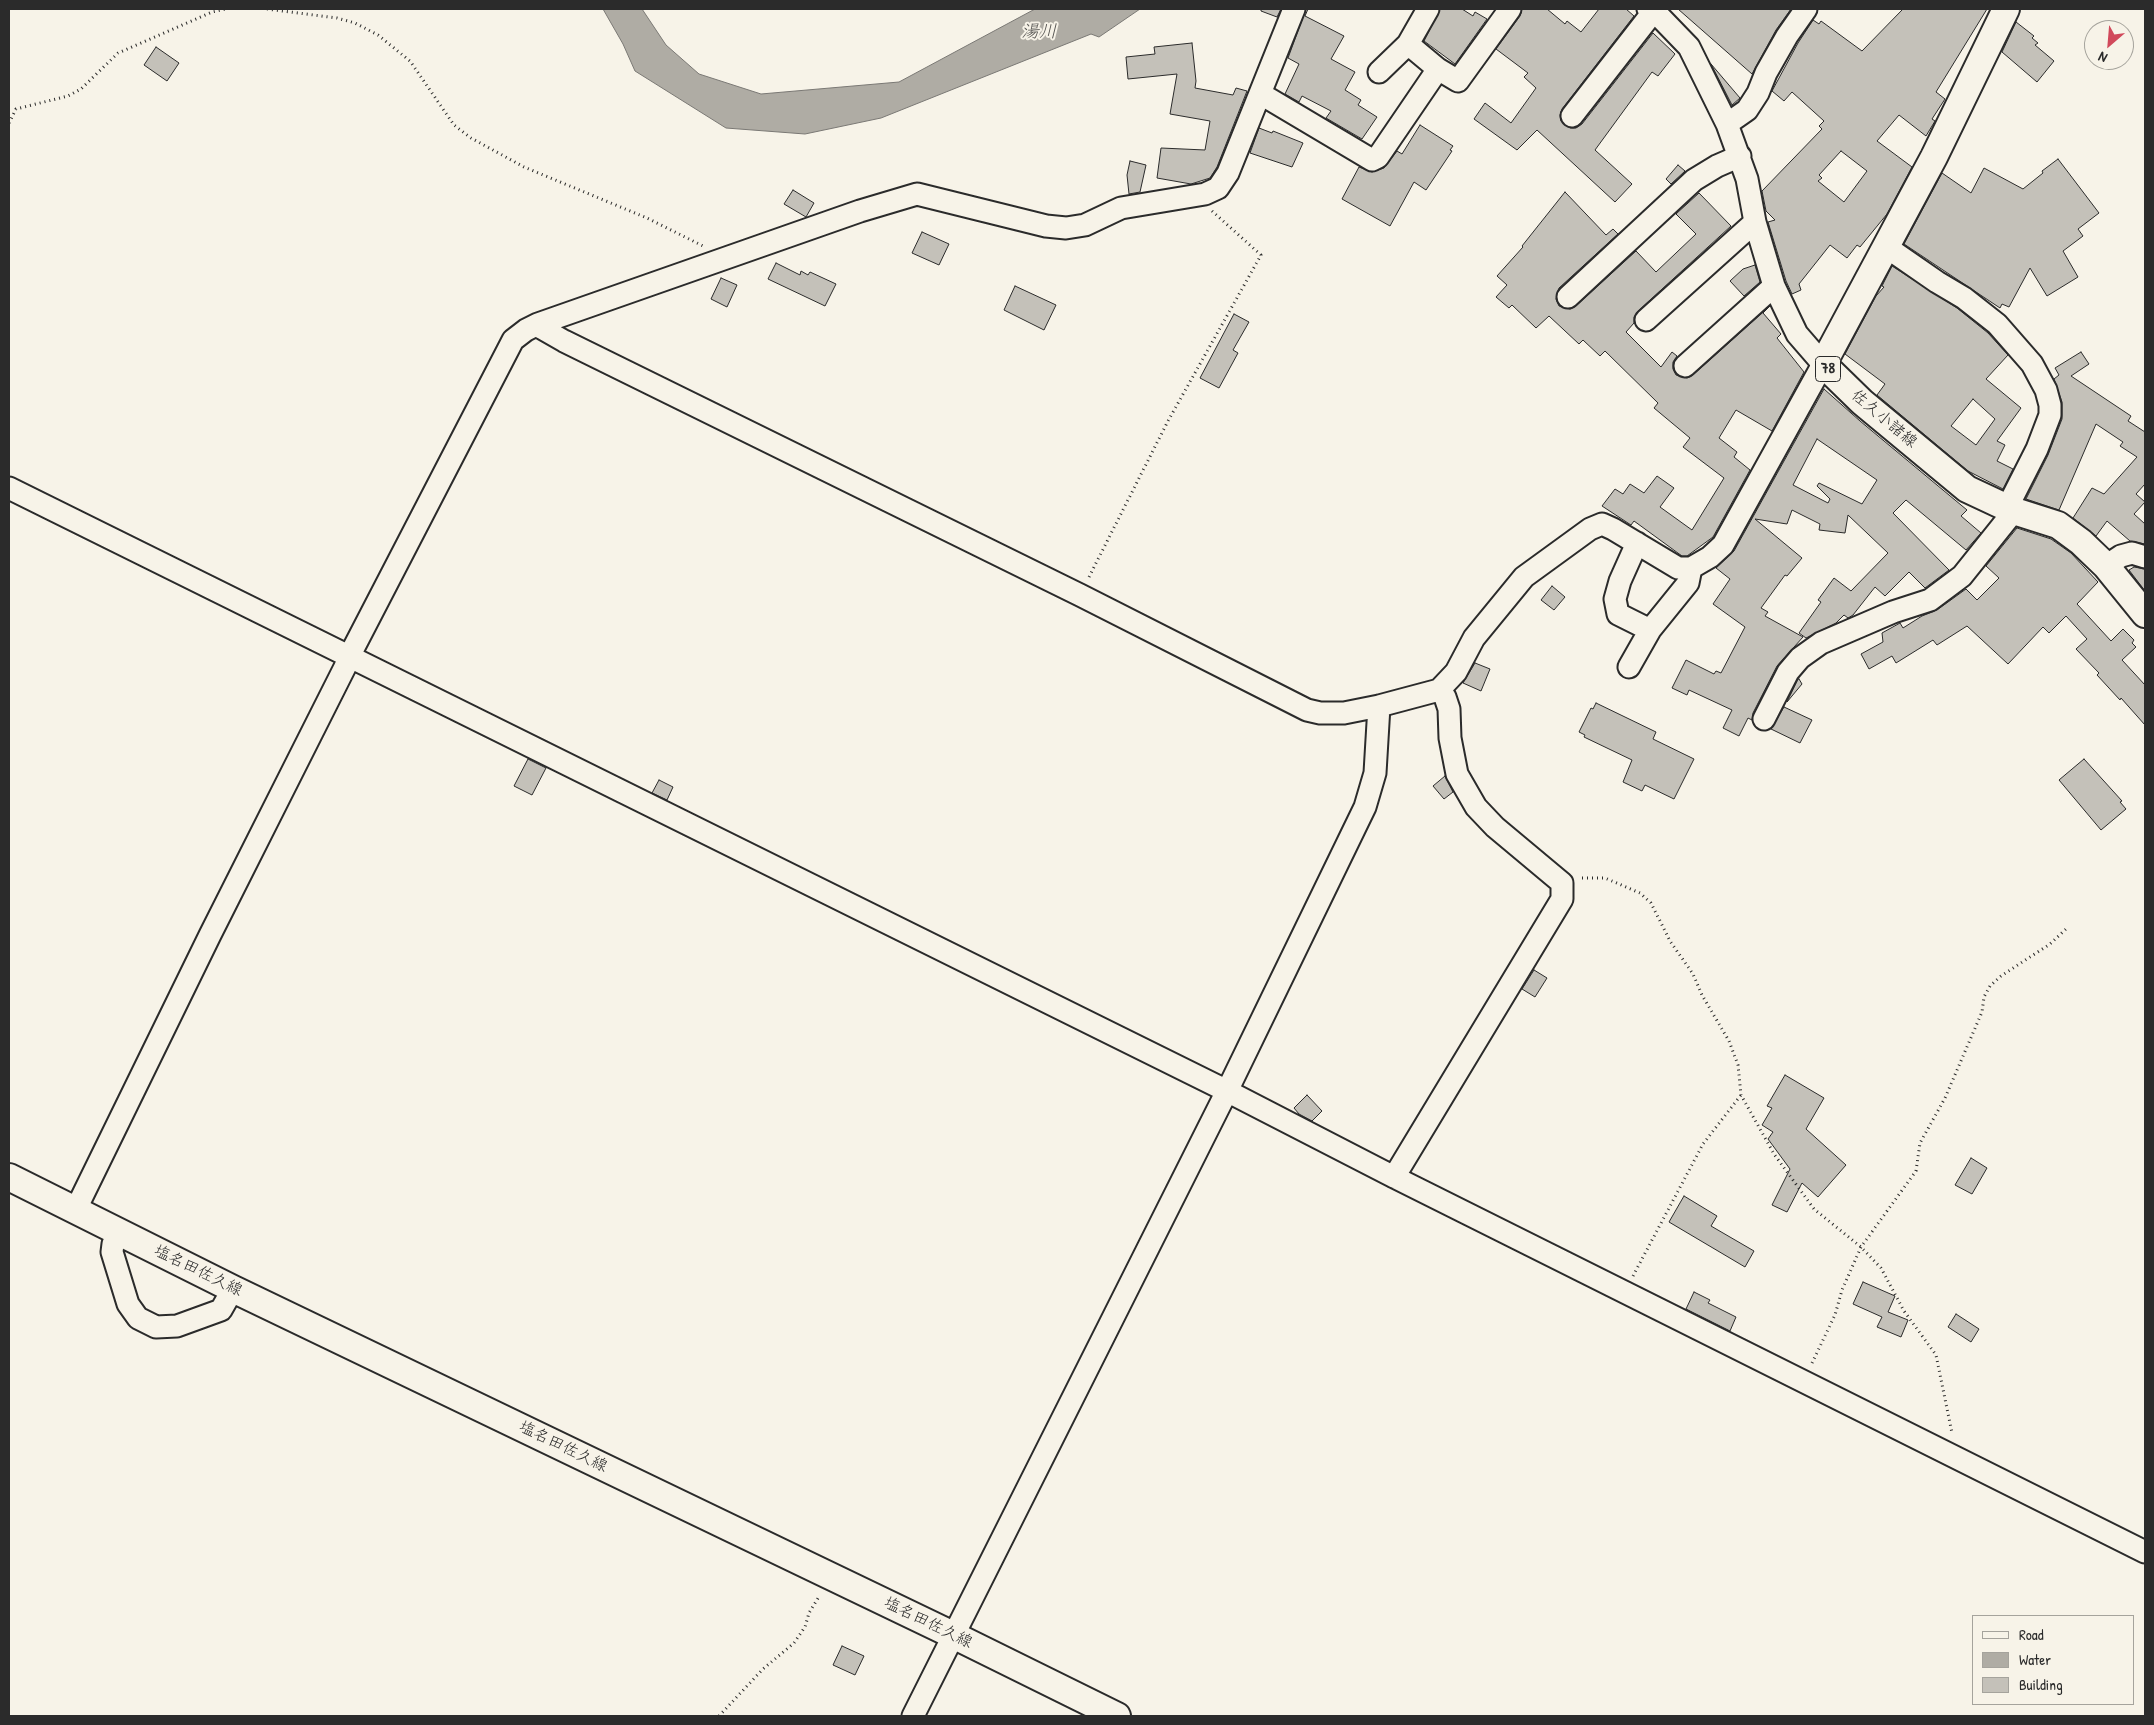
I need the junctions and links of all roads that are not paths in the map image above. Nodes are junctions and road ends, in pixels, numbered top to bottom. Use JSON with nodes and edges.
{"nodes":[{"id":1,"x":1294,"y":9,"type":"edge"},
{"id":2,"x":1428,"y":9,"type":"edge"},
{"id":3,"x":1510,"y":9,"type":"edge"},
{"id":4,"x":1806,"y":9,"type":"edge"},
{"id":5,"x":2006,"y":9,"type":"edge"},
{"id":6,"x":1658,"y":12,"type":"edge"},
{"id":7,"x":1408,"y":44,"type":"junction"},
{"id":8,"x":1438,"y":69,"type":"junction"},
{"id":9,"x":1379,"y":72,"type":"dead end"},
{"id":10,"x":1261,"y":94,"type":"junction"},
{"id":11,"x":1572,"y":116,"type":"dead end"},
{"id":12,"x":1727,"y":124,"type":"junction"},
{"id":13,"x":1740,"y":156,"type":"junction"},
{"id":14,"x":1755,"y":222,"type":"junction"},
{"id":15,"x":1885,"y":246,"type":"junction"},
{"id":16,"x":1774,"y":286,"type":"junction"},
{"id":17,"x":1568,"y":297,"type":"dead end"},
{"id":18,"x":1646,"y":320,"type":"dead end"},
{"id":19,"x":538,"y":324,"type":"junction"},
{"id":20,"x":1822,"y":364,"type":"junction"},
{"id":21,"x":1685,"y":366,"type":"dead end"},
{"id":22,"x":9,"y":488,"type":"edge"},
{"id":23,"x":2010,"y":510,"type":"junction"},
{"id":24,"x":1637,"y":543,"type":"junction"},
{"id":25,"x":2145,"y":557,"type":"edge"},
{"id":26,"x":2106,"y":566,"type":"junction"},
{"id":27,"x":1691,"y":568,"type":"junction"},
{"id":28,"x":2145,"y":614,"type":"edge"},
{"id":29,"x":1650,"y":630,"type":"junction"},
{"id":30,"x":349,"y":658,"type":"junction"},
{"id":31,"x":1629,"y":667,"type":"dead end"},
{"id":32,"x":1438,"y":690,"type":"junction"},
{"id":33,"x":1379,"y":706,"type":"junction"},
{"id":34,"x":1764,"y":719,"type":"dead end"},
{"id":35,"x":1227,"y":1091,"type":"junction"},
{"id":36,"x":9,"y":1177,"type":"edge"},
{"id":37,"x":1394,"y":1177,"type":"junction"},
{"id":38,"x":75,"y":1211,"type":"junction"},
{"id":39,"x":119,"y":1232,"type":"junction"},
{"id":40,"x":233,"y":1289,"type":"junction"},
{"id":41,"x":2145,"y":1552,"type":"edge"},
{"id":42,"x":953,"y":1635,"type":"junction"},
{"id":43,"x":914,"y":1716,"type":"edge"},
{"id":44,"x":1117,"y":1716,"type":"edge"}],
"edges":[{"from":1,"to":10,"type":"street"},
{"from":2,"to":7,"type":"street"},
{"from":3,"to":8,"type":"street"},
{"from":4,"to":12,"type":"street"},
{"from":5,"to":15,"type":"main road","number":"78"},
{"from":6,"to":11,"type":"street"},
{"from":6,"to":12,"type":"street"},
{"from":7,"to":8,"type":"street"},
{"from":7,"to":9,"type":"street"},
{"from":8,"to":10,"type":"street"},
{"from":10,"to":19,"type":"street"},
{"from":12,"to":13,"type":"street"},
{"from":13,"to":14,"type":"street"},
{"from":13,"to":17,"type":"street"},
{"from":14,"to":16,"type":"street"},
{"from":14,"to":18,"type":"street"},
{"from":15,"to":20,"type":"main road","number":"78"},
{"from":15,"to":23,"type":"street"},
{"from":16,"to":20,"type":"street"},
{"from":16,"to":21,"type":"street"},
{"from":19,"to":30,"type":"street"},
{"from":19,"to":33,"type":"street"},
{"from":20,"to":23,"type":"main road","name":"佐久小諸線","number":"78"},
{"from":20,"to":27,"type":"street"},
{"from":22,"to":30,"type":"street"},
{"from":23,"to":26,"type":"main road","name":"佐久小諸線","number":"78"},
{"from":23,"to":34,"type":"street"},
{"from":24,"to":27,"type":"street"},
{"from":24,"to":29,"type":"street"},
{"from":24,"to":32,"type":"street"},
{"from":25,"to":26,"type":"street"},
{"from":26,"to":28,"type":"main road","name":"佐久小諸線","number":"78"},
{"from":27,"to":29,"type":"street"},
{"from":29,"to":31,"type":"street"},
{"from":30,"to":35,"type":"street"},
{"from":30,"to":38,"type":"street"},
{"from":32,"to":33,"type":"street"},
{"from":32,"to":37,"type":"street"},
{"from":33,"to":35,"type":"street"},
{"from":35,"to":37,"type":"street"},
{"from":35,"to":42,"type":"street"},
{"from":36,"to":38,"type":"main road","name":"塩名田佐久線"},
{"from":37,"to":41,"type":"street"},
{"from":38,"to":39,"type":"main road","name":"塩名田佐久線"},
{"from":39,"to":40,"type":"main road","name":"塩名田佐久線"},
{"from":39,"to":40,"type":"street"},
{"from":40,"to":42,"type":"main road","name":"塩名田佐久線"},
{"from":42,"to":43,"type":"street"},
{"from":42,"to":44,"type":"main road","name":"塩名田佐久線"}]}
